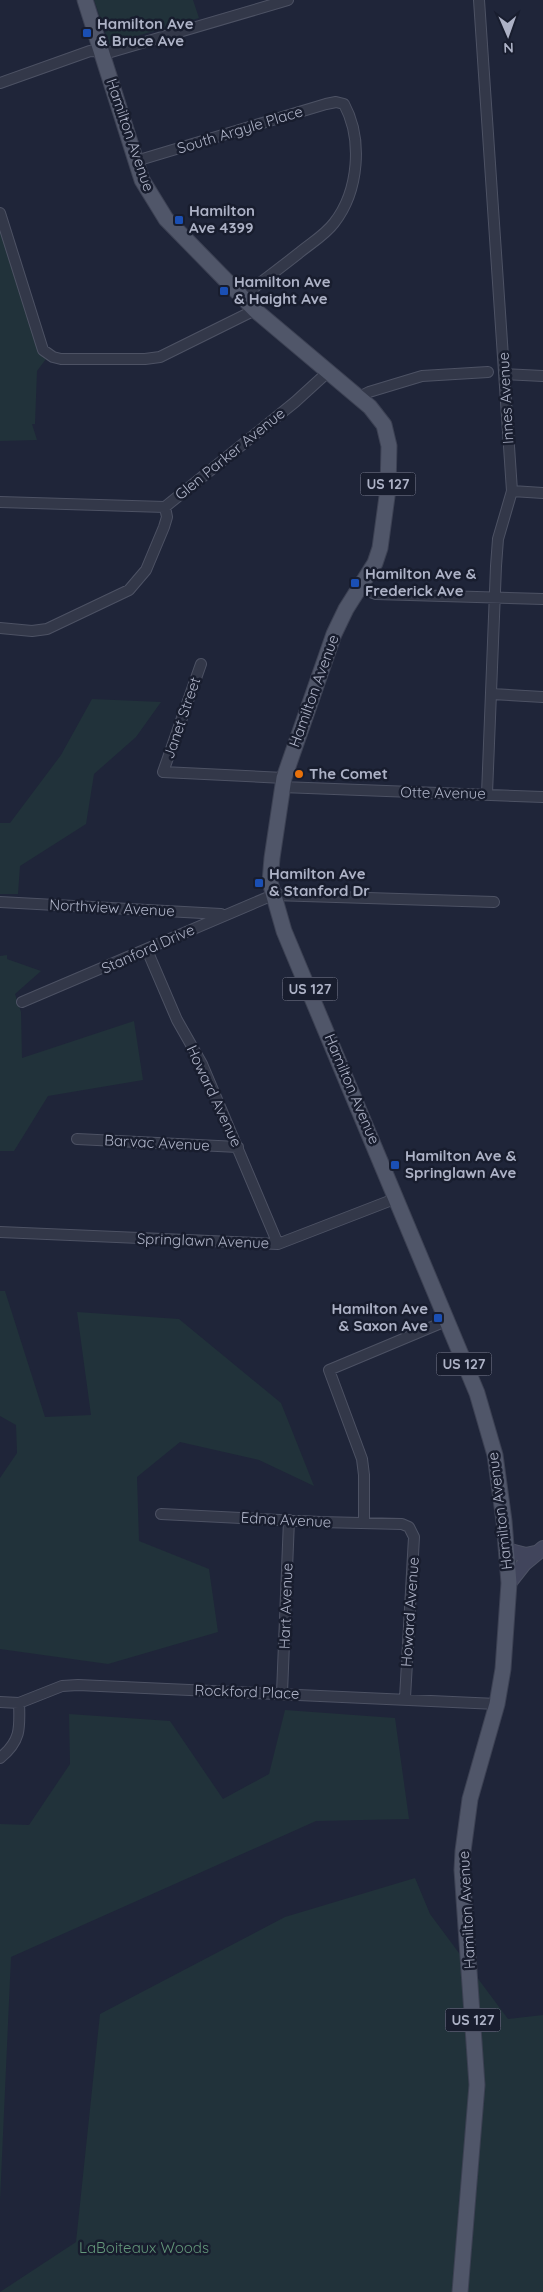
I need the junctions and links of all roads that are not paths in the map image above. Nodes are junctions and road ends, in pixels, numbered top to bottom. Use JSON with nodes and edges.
{"nodes":[{"id":1,"x":85,"y":0,"type":"edge"},
{"id":2,"x":288,"y":0,"type":"edge"},
{"id":3,"x":479,"y":0,"type":"edge"},
{"id":4,"x":101,"y":52,"type":"junction"},
{"id":5,"x":0,"y":82,"type":"edge"},
{"id":6,"x":136,"y":161,"type":"junction"},
{"id":7,"x":0,"y":213,"type":"edge"},
{"id":8,"x":242,"y":297,"type":"junction"},
{"id":9,"x":255,"y":310,"type":"junction"},
{"id":10,"x":329,"y":371,"type":"junction"},
{"id":11,"x":488,"y":372,"type":"dead end"},
{"id":12,"x":505,"y":374,"type":"junction"},
{"id":13,"x":543,"y":376,"type":"edge"},
{"id":14,"x":359,"y":397,"type":"junction"},
{"id":15,"x":512,"y":491,"type":"junction"},
{"id":16,"x":543,"y":493,"type":"edge"},
{"id":17,"x":0,"y":502,"type":"edge"},
{"id":18,"x":165,"y":507,"type":"junction"},
{"id":19,"x":359,"y":588,"type":"junction"},
{"id":20,"x":496,"y":597,"type":"junction"},
{"id":21,"x":543,"y":599,"type":"edge"},
{"id":22,"x":0,"y":628,"type":"edge"},
{"id":23,"x":201,"y":664,"type":"dead end"},
{"id":24,"x":492,"y":694,"type":"junction"},
{"id":25,"x":543,"y":697,"type":"edge"},
{"id":26,"x":163,"y":772,"type":"joint"},
{"id":27,"x":283,"y":782,"type":"junction"},
{"id":28,"x":487,"y":794,"type":"junction"},
{"id":29,"x":543,"y":796,"type":"edge"},
{"id":30,"x":273,"y":895,"type":"junction"},
{"id":31,"x":0,"y":902,"type":"edge"},
{"id":32,"x":494,"y":902,"type":"dead end"},
{"id":33,"x":224,"y":914,"type":"junction"},
{"id":34,"x":147,"y":950,"type":"junction"},
{"id":35,"x":22,"y":1002,"type":"dead end"},
{"id":36,"x":77,"y":1139,"type":"dead end"},
{"id":37,"x":238,"y":1147,"type":"junction"},
{"id":38,"x":397,"y":1198,"type":"junction"},
{"id":39,"x":0,"y":1232,"type":"edge"},
{"id":40,"x":278,"y":1244,"type":"junction"},
{"id":41,"x":446,"y":1321,"type":"junction"},
{"id":42,"x":162,"y":1514,"type":"dead end"},
{"id":43,"x":289,"y":1520,"type":"junction"},
{"id":44,"x":364,"y":1522,"type":"junction"},
{"id":45,"x":409,"y":1527,"type":"joint"},
{"id":46,"x":506,"y":1550,"type":"junction"},
{"id":47,"x":539,"y":1550,"type":"edge"},
{"id":48,"x":509,"y":1583,"type":"junction"},
{"id":49,"x":282,"y":1693,"type":"junction"},
{"id":50,"x":405,"y":1698,"type":"junction"},
{"id":51,"x":0,"y":1702,"type":"edge"},
{"id":52,"x":19,"y":1703,"type":"junction"},
{"id":53,"x":497,"y":1704,"type":"junction"},
{"id":54,"x":0,"y":1758,"type":"edge"},
{"id":55,"x":460,"y":2292,"type":"edge"}],
"edges":[{"from":1,"to":4,"type":"main road","name":"Hamilton Avenue","number":"US 127"},
{"from":2,"to":4,"type":"street"},
{"from":3,"to":12,"type":"street","name":"Innes Avenue"},
{"from":4,"to":5,"type":"street"},
{"from":4,"to":6,"type":"main road","name":"Hamilton Avenue","number":"US 127"},
{"from":6,"to":8,"type":"main road","name":"Hamilton Avenue","number":"US 127"},
{"from":6,"to":8,"type":"street","name":"South Argyle Place"},
{"from":7,"to":9,"type":"street"},
{"from":8,"to":9,"type":"main road","name":"Hamilton Avenue","number":"US 127"},
{"from":9,"to":10,"type":"main road","name":"Hamilton Avenue","number":"US 127"},
{"from":10,"to":14,"type":"main road","name":"Hamilton Avenue","number":"US 127"},
{"from":10,"to":18,"type":"street","name":"Glen Parker Avenue"},
{"from":11,"to":14,"type":"street"},
{"from":12,"to":13,"type":"street"},
{"from":12,"to":15,"type":"street","name":"Innes Avenue"},
{"from":14,"to":19,"type":"main road","name":"Hamilton Avenue","number":"US 127"},
{"from":15,"to":16,"type":"street"},
{"from":15,"to":20,"type":"street","name":"Innes Avenue"},
{"from":17,"to":18,"type":"street","name":"Glen Parker Avenue"},
{"from":18,"to":22,"type":"street"},
{"from":19,"to":20,"type":"street"},
{"from":19,"to":27,"type":"main road","name":"Hamilton Avenue","number":"US 127"},
{"from":20,"to":21,"type":"street"},
{"from":20,"to":24,"type":"street","name":"Innes Avenue"},
{"from":23,"to":26,"type":"street","name":"Janet Street"},
{"from":24,"to":25,"type":"street"},
{"from":24,"to":28,"type":"street","name":"Innes Avenue"},
{"from":26,"to":27,"type":"street","name":"Otte Avenue"},
{"from":27,"to":28,"type":"street","name":"Otte Avenue"},
{"from":27,"to":30,"type":"main road","name":"Hamilton Avenue","number":"US 127"},
{"from":28,"to":29,"type":"street","name":"Otte Avenue"},
{"from":30,"to":32,"type":"street"},
{"from":30,"to":33,"type":"street","name":"Stanford Drive"},
{"from":30,"to":38,"type":"main road","name":"Hamilton Avenue","number":"US 127"},
{"from":31,"to":33,"type":"street","name":"Northview Avenue"},
{"from":33,"to":34,"type":"street","name":"Stanford Drive"},
{"from":34,"to":35,"type":"street","name":"Stanford Drive"},
{"from":34,"to":37,"type":"street","name":"Howard Avenue"},
{"from":36,"to":37,"type":"street","name":"Barvac Avenue"},
{"from":37,"to":40,"type":"street","name":"Howard Avenue"},
{"from":38,"to":40,"type":"street","name":"Springlawn Avenue"},
{"from":38,"to":41,"type":"main road","name":"Hamilton Avenue","number":"US 127"},
{"from":39,"to":40,"type":"street","name":"Springlawn Avenue"},
{"from":41,"to":44,"type":"street"},
{"from":41,"to":46,"type":"main road","name":"Hamilton Avenue","number":"US 127"},
{"from":42,"to":43,"type":"street","name":"Edna Avenue"},
{"from":43,"to":44,"type":"street","name":"Edna Avenue"},
{"from":43,"to":49,"type":"street","name":"Hart Avenue"},
{"from":44,"to":45,"type":"street","name":"Edna Avenue"},
{"from":45,"to":50,"type":"street","name":"Howard Avenue"},
{"from":46,"to":47,"type":"street"},
{"from":46,"to":48,"type":"main road","name":"Hamilton Avenue","number":"US 127"},
{"from":47,"to":48,"type":"street"},
{"from":48,"to":53,"type":"main road","name":"Hamilton Avenue","number":"US 127"},
{"from":49,"to":50,"type":"street","name":"Rockford Place"},
{"from":49,"to":52,"type":"street","name":"Rockford Place"},
{"from":50,"to":53,"type":"street","name":"Rockford Place"},
{"from":51,"to":52,"type":"street","name":"Rockford Place"},
{"from":52,"to":54,"type":"street"},
{"from":53,"to":55,"type":"main road","name":"Hamilton Avenue","number":"US 127"}]}
